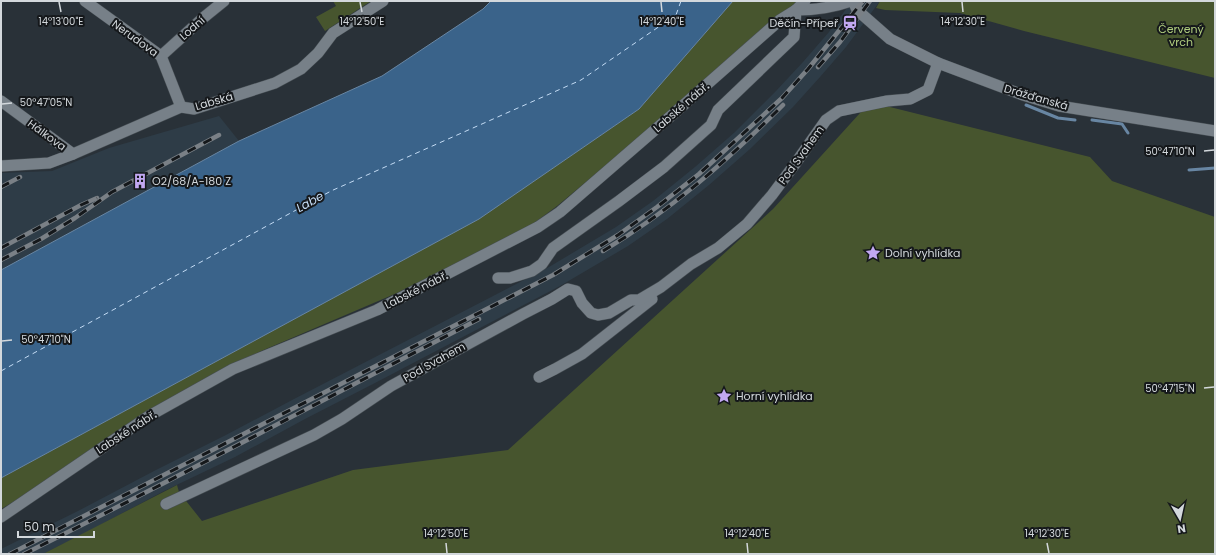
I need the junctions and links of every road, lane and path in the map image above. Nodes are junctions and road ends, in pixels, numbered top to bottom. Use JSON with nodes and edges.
{"nodes":[{"id":1,"x":85,"y":1,"type":"edge"},
{"id":2,"x":224,"y":1,"type":"edge"},
{"id":3,"x":382,"y":1,"type":"edge"},
{"id":4,"x":805,"y":1,"type":"edge"},
{"id":5,"x":852,"y":1,"type":"edge"},
{"id":6,"x":796,"y":10,"type":"junction"},
{"id":7,"x":161,"y":56,"type":"junction"},
{"id":8,"x":938,"y":63,"type":"junction"},
{"id":9,"x":1,"y":101,"type":"edge"},
{"id":10,"x":181,"y":107,"type":"junction"},
{"id":11,"x":1215,"y":131,"type":"edge"},
{"id":12,"x":73,"y":154,"type":"junction"},
{"id":13,"x":1,"y":166,"type":"edge"},
{"id":14,"x":691,"y":264,"type":"junction"},
{"id":15,"x":498,"y":278,"type":"dead end"},
{"id":16,"x":538,"y":377,"type":"dead end"},
{"id":17,"x":166,"y":504,"type":"dead end"},
{"id":18,"x":1,"y":517,"type":"edge"}],
"edges":[{"from":1,"to":7,"type":"street","name":"Nerudova"},
{"from":2,"to":7,"type":"street","name":"Lodní"},
{"from":3,"to":10,"type":"street","name":"Labská"},
{"from":4,"to":6,"type":"street","name":"Labské nábř."},
{"from":5,"to":6,"type":"street"},
{"from":5,"to":8,"type":"street","name":"Drážďanská"},
{"from":6,"to":15,"type":"street"},
{"from":6,"to":18,"type":"street","name":"Labské nábř."},
{"from":7,"to":10,"type":"street","name":"Nerudova"},
{"from":8,"to":11,"type":"street","name":"Drážďanská"},
{"from":8,"to":14,"type":"street","name":"Pod Svahem"},
{"from":9,"to":12,"type":"street","name":"Hálkova"},
{"from":10,"to":12,"type":"street","name":"Labská"},
{"from":12,"to":13,"type":"street","name":"Labská"},
{"from":14,"to":16,"type":"street","name":"Pod Svahem"},
{"from":14,"to":17,"type":"street","name":"Pod Svahem"}]}
